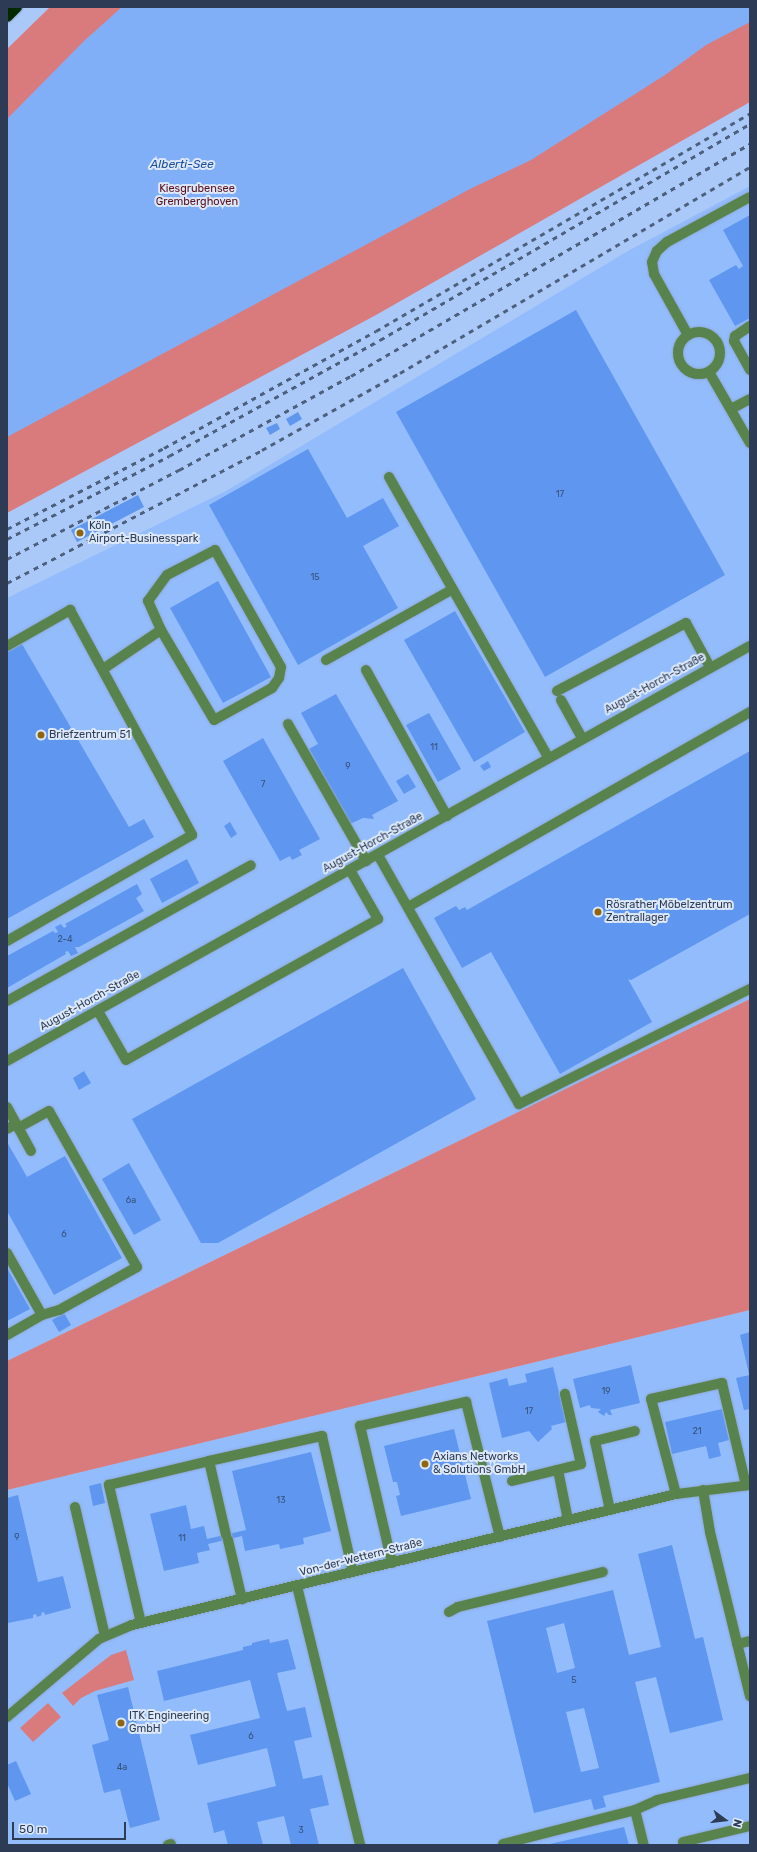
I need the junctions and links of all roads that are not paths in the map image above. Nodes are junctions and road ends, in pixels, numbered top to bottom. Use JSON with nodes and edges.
{"nodes":[{"id":1,"x":16,"y":7,"type":"edge"},
{"id":2,"x":7,"y":16,"type":"edge"},
{"id":3,"x":750,"y":197,"type":"edge"},
{"id":4,"x":750,"y":326,"type":"edge"},
{"id":5,"x":688,"y":335,"type":"junction"},
{"id":6,"x":750,"y":370,"type":"edge"},
{"id":7,"x":709,"y":372,"type":"junction"},
{"id":8,"x":750,"y":399,"type":"edge"},
{"id":9,"x":731,"y":410,"type":"junction"},
{"id":10,"x":750,"y":443,"type":"edge"},
{"id":11,"x":389,"y":477,"type":"dead end"},
{"id":12,"x":453,"y":589,"type":"junction"},
{"id":13,"x":161,"y":630,"type":"junction"},
{"id":14,"x":7,"y":646,"type":"edge"},
{"id":15,"x":750,"y":646,"type":"edge"},
{"id":16,"x":326,"y":660,"type":"dead end"},
{"id":17,"x":710,"y":667,"type":"junction"},
{"id":18,"x":103,"y":668,"type":"junction"},
{"id":19,"x":366,"y":670,"type":"dead end"},
{"id":20,"x":750,"y":712,"type":"edge"},
{"id":21,"x":288,"y":724,"type":"dead end"},
{"id":22,"x":582,"y":738,"type":"junction"},
{"id":23,"x":548,"y":756,"type":"junction"},
{"id":24,"x":447,"y":816,"type":"junction"},
{"id":25,"x":378,"y":855,"type":"junction"},
{"id":26,"x":366,"y":861,"type":"junction"},
{"id":27,"x":251,"y":865,"type":"dead end"},
{"id":28,"x":350,"y":870,"type":"junction"},
{"id":29,"x":408,"y":907,"type":"junction"},
{"id":30,"x":7,"y":941,"type":"edge"},
{"id":31,"x":750,"y":989,"type":"edge"},
{"id":32,"x":7,"y":1001,"type":"edge"},
{"id":33,"x":98,"y":1011,"type":"junction"},
{"id":34,"x":7,"y":1061,"type":"edge"},
{"id":35,"x":7,"y":1107,"type":"edge"},
{"id":36,"x":17,"y":1126,"type":"junction"},
{"id":37,"x":7,"y":1129,"type":"edge"},
{"id":38,"x":31,"y":1151,"type":"dead end"},
{"id":39,"x":7,"y":1253,"type":"edge"},
{"id":40,"x":42,"y":1315,"type":"junction"},
{"id":41,"x":7,"y":1335,"type":"edge"},
{"id":42,"x":564,"y":1394,"type":"dead end"},
{"id":43,"x":635,"y":1431,"type":"dead end"},
{"id":44,"x":209,"y":1461,"type":"junction"},
{"id":45,"x":558,"y":1470,"type":"junction"},
{"id":46,"x":512,"y":1481,"type":"dead end"},
{"id":47,"x":748,"y":1485,"type":"edge"},
{"id":48,"x":703,"y":1490,"type":"junction"},
{"id":49,"x":676,"y":1494,"type":"junction"},
{"id":50,"x":75,"y":1508,"type":"dead end"},
{"id":51,"x":610,"y":1510,"type":"junction"},
{"id":52,"x":568,"y":1520,"type":"junction"},
{"id":53,"x":500,"y":1537,"type":"junction"},
{"id":54,"x":392,"y":1563,"type":"junction"},
{"id":55,"x":353,"y":1572,"type":"junction"},
{"id":56,"x":603,"y":1572,"type":"dead end"},
{"id":57,"x":297,"y":1586,"type":"junction"},
{"id":58,"x":242,"y":1599,"type":"junction"},
{"id":59,"x":449,"y":1612,"type":"dead end"},
{"id":60,"x":142,"y":1623,"type":"junction"},
{"id":61,"x":106,"y":1636,"type":"junction"},
{"id":62,"x":750,"y":1641,"type":"edge"},
{"id":63,"x":737,"y":1644,"type":"junction"},
{"id":64,"x":750,"y":1696,"type":"edge"},
{"id":65,"x":7,"y":1717,"type":"edge"},
{"id":66,"x":750,"y":1778,"type":"edge"},
{"id":67,"x":635,"y":1810,"type":"junction"},
{"id":68,"x":750,"y":1826,"type":"edge"},
{"id":69,"x":682,"y":1842,"type":"dead end"},
{"id":70,"x":503,"y":1844,"type":"dead end"},
{"id":71,"x":360,"y":1845,"type":"edge"},
{"id":72,"x":644,"y":1845,"type":"edge"}],
"edges":[{"from":1,"to":2,"type":"highway"},
{"from":3,"to":5,"type":"street"},
{"from":4,"to":6,"type":"street"},
{"from":5,"to":7,"type":"street"},
{"from":5,"to":7,"type":"street"},
{"from":7,"to":9,"type":"street"},
{"from":8,"to":9,"type":"street"},
{"from":9,"to":10,"type":"street"},
{"from":11,"to":12,"type":"street"},
{"from":12,"to":16,"type":"street"},
{"from":12,"to":23,"type":"street"},
{"from":13,"to":13,"type":"street"},
{"from":13,"to":18,"type":"street"},
{"from":14,"to":18,"type":"street"},
{"from":15,"to":17,"type":"street","name":"August-Horch-Straße"},
{"from":17,"to":22,"type":"street","name":"August-Horch-Straße"},
{"from":17,"to":22,"type":"street"},
{"from":18,"to":30,"type":"street"},
{"from":19,"to":24,"type":"street"},
{"from":20,"to":29,"type":"street"},
{"from":21,"to":26,"type":"street"},
{"from":22,"to":23,"type":"street","name":"August-Horch-Straße"},
{"from":23,"to":24,"type":"street","name":"August-Horch-Straße"},
{"from":24,"to":25,"type":"street","name":"August-Horch-Straße"},
{"from":25,"to":26,"type":"street","name":"August-Horch-Straße"},
{"from":25,"to":29,"type":"street"},
{"from":26,"to":28,"type":"street","name":"August-Horch-Straße"},
{"from":27,"to":32,"type":"street"},
{"from":28,"to":33,"type":"street","name":"August-Horch-Straße"},
{"from":28,"to":33,"type":"street"},
{"from":29,"to":31,"type":"street"},
{"from":33,"to":34,"type":"street","name":"August-Horch-Straße"},
{"from":35,"to":36,"type":"street"},
{"from":36,"to":37,"type":"street"},
{"from":36,"to":38,"type":"street"},
{"from":36,"to":40,"type":"street"},
{"from":39,"to":40,"type":"street"},
{"from":40,"to":41,"type":"street"},
{"from":42,"to":45,"type":"street"},
{"from":43,"to":51,"type":"street"},
{"from":44,"to":55,"type":"street"},
{"from":44,"to":58,"type":"street"},
{"from":44,"to":60,"type":"street"},
{"from":45,"to":46,"type":"street"},
{"from":45,"to":52,"type":"street"},
{"from":47,"to":48,"type":"street","name":"Von-der-Wettern-Straße"},
{"from":47,"to":49,"type":"street"},
{"from":48,"to":49,"type":"street","name":"Von-der-Wettern-Straße"},
{"from":48,"to":63,"type":"street"},
{"from":49,"to":51,"type":"street","name":"Von-der-Wettern-Straße"},
{"from":50,"to":61,"type":"street"},
{"from":51,"to":52,"type":"street","name":"Von-der-Wettern-Straße"},
{"from":52,"to":53,"type":"street","name":"Von-der-Wettern-Straße"},
{"from":53,"to":54,"type":"street","name":"Von-der-Wettern-Straße"},
{"from":53,"to":54,"type":"street"},
{"from":54,"to":55,"type":"street","name":"Von-der-Wettern-Straße"},
{"from":55,"to":57,"type":"street","name":"Von-der-Wettern-Straße"},
{"from":56,"to":59,"type":"street"},
{"from":57,"to":58,"type":"street","name":"Von-der-Wettern-Straße"},
{"from":57,"to":71,"type":"street"},
{"from":58,"to":60,"type":"street","name":"Von-der-Wettern-Straße"},
{"from":60,"to":61,"type":"street","name":"Von-der-Wettern-Straße"},
{"from":61,"to":65,"type":"street","name":"Von-der-Wettern-Straße"},
{"from":62,"to":63,"type":"street"},
{"from":63,"to":64,"type":"street"},
{"from":66,"to":67,"type":"street"},
{"from":67,"to":70,"type":"street"},
{"from":67,"to":72,"type":"street"},
{"from":68,"to":69,"type":"street"}]}
